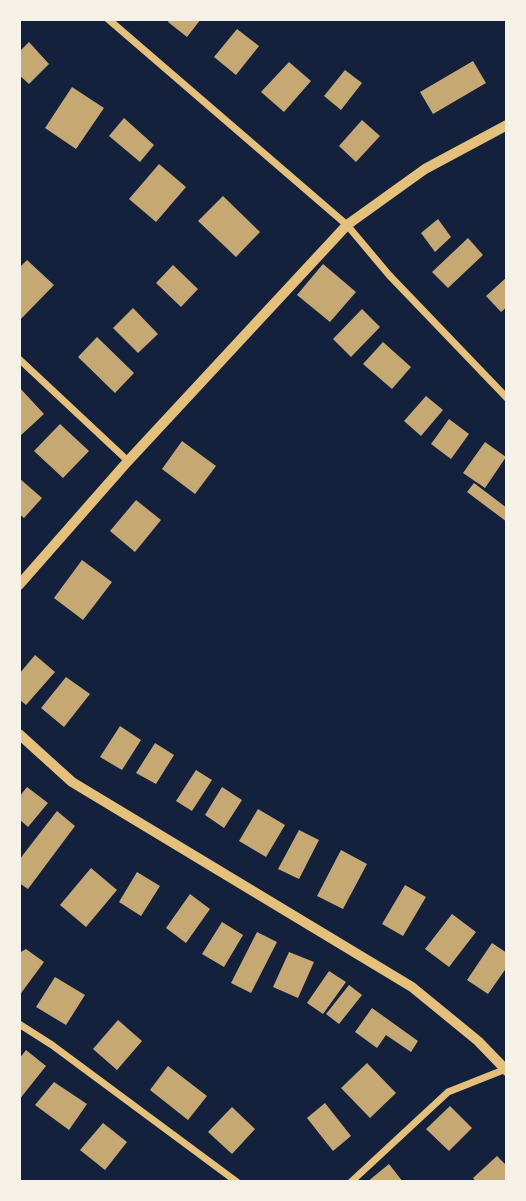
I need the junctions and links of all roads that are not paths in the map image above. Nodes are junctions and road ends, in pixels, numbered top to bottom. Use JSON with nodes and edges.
{"nodes":[{"id":1,"x":108,"y":19,"type":"edge"},
{"id":2,"x":507,"y":125,"type":"edge"},
{"id":3,"x":347,"y":225,"type":"junction"},
{"id":4,"x":19,"y":359,"type":"edge"},
{"id":5,"x":507,"y":398,"type":"edge"},
{"id":6,"x":128,"y":461,"type":"junction"},
{"id":7,"x":19,"y":585,"type":"edge"},
{"id":8,"x":19,"y":734,"type":"edge"},
{"id":9,"x":19,"y":1024,"type":"edge"},
{"id":10,"x":506,"y":1069,"type":"edge"},
{"id":11,"x":237,"y":1182,"type":"edge"},
{"id":12,"x":351,"y":1182,"type":"edge"}],
"edges":[{"from":1,"to":3,"type":"street"},
{"from":2,"to":3,"type":"street"},
{"from":3,"to":5,"type":"street"},
{"from":3,"to":6,"type":"street"},
{"from":4,"to":6,"type":"street"},
{"from":6,"to":7,"type":"street"},
{"from":8,"to":10,"type":"street"},
{"from":9,"to":11,"type":"street"},
{"from":10,"to":12,"type":"street"}]}
